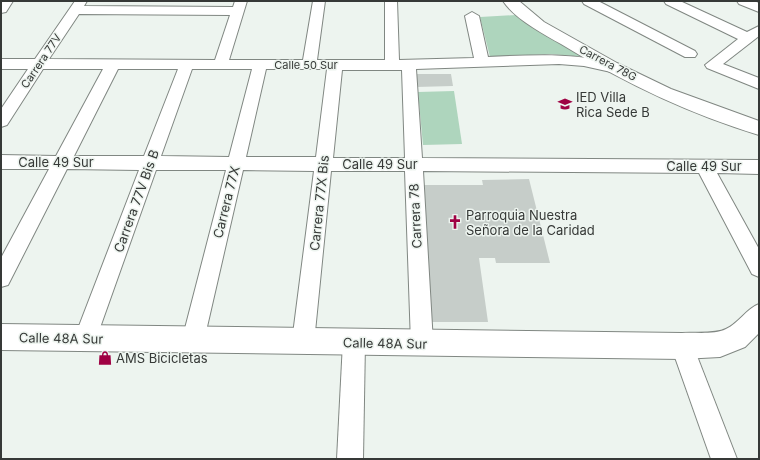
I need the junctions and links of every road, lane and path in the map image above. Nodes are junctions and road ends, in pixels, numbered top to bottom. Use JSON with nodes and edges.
{"nodes":[{"id":1,"x":7,"y":1,"type":"edge"},
{"id":2,"x":319,"y":1,"type":"edge"},
{"id":3,"x":392,"y":1,"type":"edge"},
{"id":4,"x":510,"y":1,"type":"edge"},
{"id":5,"x":588,"y":1,"type":"edge"},
{"id":6,"x":670,"y":1,"type":"edge"},
{"id":7,"x":743,"y":1,"type":"edge"},
{"id":8,"x":78,"y":5,"type":"edge"},
{"id":9,"x":239,"y":6,"type":"edge"},
{"id":10,"x":759,"y":8,"type":"edge"},
{"id":11,"x":1,"y":9,"type":"edge"},
{"id":12,"x":472,"y":16,"type":"dead end"},
{"id":13,"x":754,"y":34,"type":"edge"},
{"id":14,"x":690,"y":54,"type":"dead end"},
{"id":15,"x":482,"y":63,"type":"junction"},
{"id":16,"x":1,"y":64,"type":"edge"},
{"id":17,"x":39,"y":64,"type":"junction"},
{"id":18,"x":113,"y":64,"type":"junction"},
{"id":19,"x":187,"y":64,"type":"junction"},
{"id":20,"x":221,"y":64,"type":"junction"},
{"id":21,"x":260,"y":64,"type":"junction"},
{"id":22,"x":309,"y":65,"type":"junction"},
{"id":23,"x":335,"y":65,"type":"junction"},
{"id":24,"x":392,"y":65,"type":"junction"},
{"id":25,"x":409,"y":65,"type":"junction"},
{"id":26,"x":611,"y":67,"type":"junction"},
{"id":27,"x":759,"y":84,"type":"edge"},
{"id":28,"x":1,"y":121,"type":"edge"},
{"id":29,"x":759,"y":128,"type":"edge"},
{"id":30,"x":1,"y":162,"type":"edge"},
{"id":31,"x":61,"y":162,"type":"junction"},
{"id":32,"x":150,"y":163,"type":"junction"},
{"id":33,"x":236,"y":164,"type":"junction"},
{"id":34,"x":323,"y":164,"type":"junction"},
{"id":35,"x":413,"y":165,"type":"junction"},
{"id":36,"x":704,"y":166,"type":"junction"},
{"id":37,"x":759,"y":167,"type":"edge"},
{"id":38,"x":759,"y":268,"type":"edge"},
{"id":39,"x":1,"y":278,"type":"edge"},
{"id":40,"x":759,"y":316,"type":"edge"},
{"id":41,"x":1,"y":337,"type":"edge"},
{"id":42,"x":85,"y":339,"type":"junction"},
{"id":43,"x":193,"y":340,"type":"junction"},
{"id":44,"x":303,"y":342,"type":"junction"},
{"id":45,"x":354,"y":342,"type":"junction"},
{"id":46,"x":422,"y":343,"type":"junction"},
{"id":47,"x":682,"y":346,"type":"junction"},
{"id":48,"x":350,"y":459,"type":"edge"},
{"id":49,"x":724,"y":459,"type":"edge"}],
"edges":[{"from":1,"to":11,"type":"street"},
{"from":2,"to":22,"type":"street"},
{"from":3,"to":24,"type":"street"},
{"from":4,"to":26,"type":"street","name":"Carrera 78G"},
{"from":5,"to":14,"type":"street"},
{"from":6,"to":13,"type":"street"},
{"from":7,"to":10,"type":"street"},
{"from":8,"to":9,"type":"street"},
{"from":8,"to":17,"type":"street","name":"Carrera 77V"},
{"from":9,"to":20,"type":"street"},
{"from":12,"to":15,"type":"street"},
{"from":13,"to":27,"type":"street"},
{"from":15,"to":25,"type":"street","name":"Calle 50 Sur"},
{"from":15,"to":26,"type":"street","name":"Calle 50 Sur"},
{"from":16,"to":17,"type":"street","name":"Calle 50 Sur"},
{"from":17,"to":18,"type":"street","name":"Calle 50 Sur"},
{"from":17,"to":28,"type":"street","name":"Carrera 77V"},
{"from":18,"to":19,"type":"street","name":"Calle 50 Sur"},
{"from":18,"to":31,"type":"street"},
{"from":19,"to":20,"type":"street","name":"Calle 50 Sur"},
{"from":19,"to":32,"type":"street","name":"Carrera 77V Bis B"},
{"from":20,"to":21,"type":"street","name":"Calle 50 Sur"},
{"from":21,"to":22,"type":"street","name":"Calle 50 Sur"},
{"from":21,"to":33,"type":"street","name":"Carrera 77X"},
{"from":22,"to":23,"type":"street","name":"Calle 50 Sur"},
{"from":23,"to":24,"type":"street","name":"Calle 50 Sur"},
{"from":23,"to":34,"type":"street","name":"Carrera 77X Bis"},
{"from":24,"to":25,"type":"street","name":"Calle 50 Sur"},
{"from":25,"to":35,"type":"street","name":"Carrera 78"},
{"from":26,"to":29,"type":"street","name":"Carrera 78G"},
{"from":30,"to":31,"type":"street","name":"Calle 49 Sur"},
{"from":31,"to":32,"type":"street","name":"Calle 49 Sur"},
{"from":31,"to":39,"type":"street"},
{"from":32,"to":33,"type":"street","name":"Calle 49 Sur"},
{"from":32,"to":42,"type":"street","name":"Carrera 77V Bis B"},
{"from":33,"to":34,"type":"street","name":"Calle 49 Sur"},
{"from":33,"to":43,"type":"street","name":"Carrera 77X"},
{"from":34,"to":35,"type":"street","name":"Calle 49 Sur"},
{"from":34,"to":44,"type":"street","name":"Carrera 77X Bis"},
{"from":35,"to":36,"type":"street","name":"Calle 49 Sur"},
{"from":35,"to":46,"type":"street","name":"Carrera 78"},
{"from":36,"to":37,"type":"street","name":"Calle 49 Sur"},
{"from":36,"to":38,"type":"street"},
{"from":40,"to":47,"type":"street","name":"Calle 48A Sur"},
{"from":41,"to":42,"type":"street","name":"Calle 48A Sur"},
{"from":42,"to":43,"type":"street","name":"Calle 48A Sur"},
{"from":43,"to":44,"type":"street","name":"Calle 48A Sur"},
{"from":44,"to":45,"type":"street","name":"Calle 48A Sur"},
{"from":45,"to":46,"type":"street","name":"Calle 48A Sur"},
{"from":45,"to":48,"type":"street"},
{"from":46,"to":47,"type":"street","name":"Calle 48A Sur"},
{"from":47,"to":49,"type":"street"}]}
